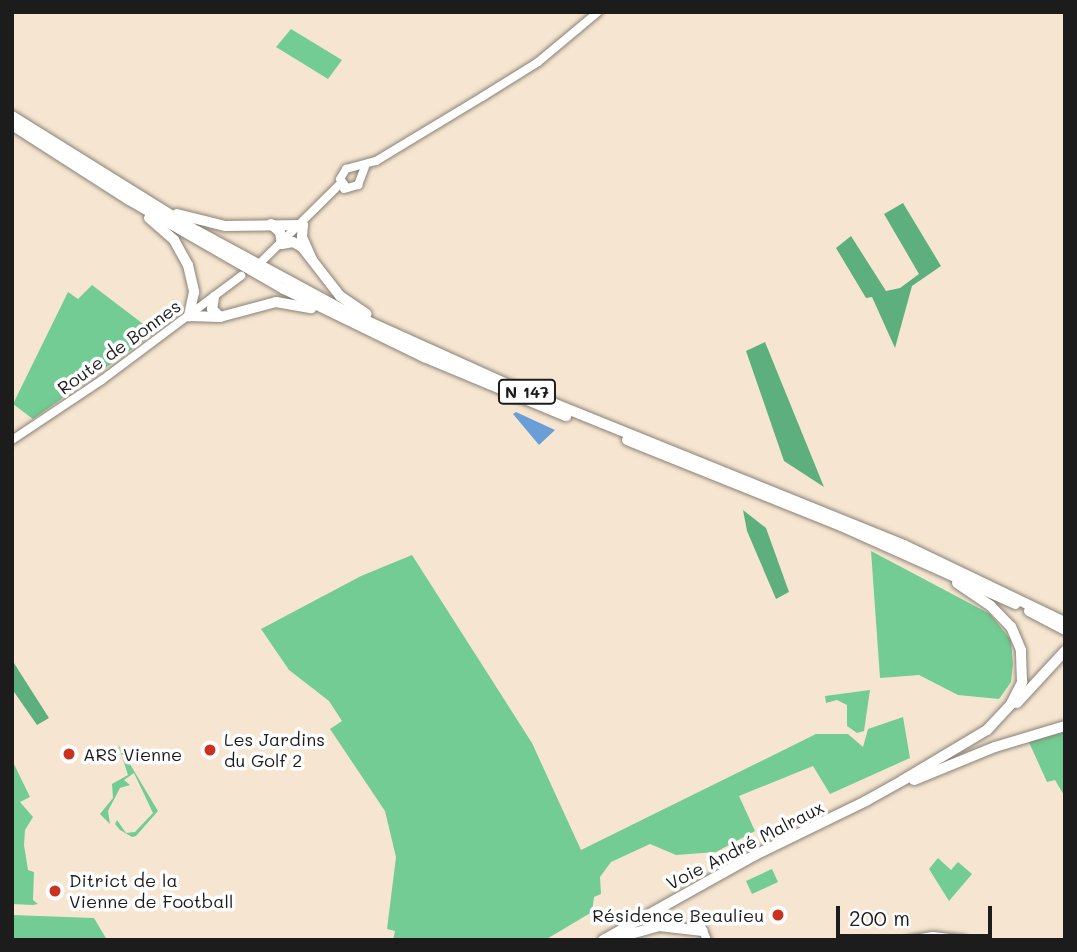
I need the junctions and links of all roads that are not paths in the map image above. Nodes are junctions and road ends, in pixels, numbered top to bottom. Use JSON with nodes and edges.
{"nodes":[{"id":1,"x":598,"y":12,"type":"edge"},
{"id":2,"x":12,"y":116,"type":"edge"},
{"id":3,"x":12,"y":125,"type":"edge"},
{"id":4,"x":365,"y":167,"type":"junction"},
{"id":5,"x":354,"y":168,"type":"junction"},
{"id":6,"x":361,"y":178,"type":"junction"},
{"id":7,"x":342,"y":188,"type":"junction"},
{"id":8,"x":130,"y":196,"type":"junction"},
{"id":9,"x":271,"y":224,"type":"junction"},
{"id":10,"x":303,"y":225,"type":"junction"},
{"id":11,"x":282,"y":244,"type":"junction"},
{"id":12,"x":263,"y":260,"type":"dead end"},
{"id":13,"x":312,"y":260,"type":"junction"},
{"id":14,"x":242,"y":276,"type":"dead end"},
{"id":15,"x":194,"y":292,"type":"junction"},
{"id":16,"x":212,"y":298,"type":"junction"},
{"id":17,"x":190,"y":316,"type":"junction"},
{"id":18,"x":220,"y":317,"type":"junction"},
{"id":19,"x":355,"y":325,"type":"junction"},
{"id":20,"x":404,"y":339,"type":"junction"},
{"id":21,"x":12,"y":440,"type":"edge"},
{"id":22,"x":874,"y":540,"type":"junction"},
{"id":23,"x":1065,"y":621,"type":"edge"},
{"id":24,"x":1065,"y":630,"type":"edge"},
{"id":25,"x":1065,"y":651,"type":"edge"},
{"id":26,"x":1065,"y":726,"type":"edge"},
{"id":27,"x":903,"y":780,"type":"junction"},
{"id":28,"x":866,"y":801,"type":"junction"},
{"id":29,"x":698,"y":919,"type":"joint"},
{"id":30,"x":684,"y":928,"type":"junction"},
{"id":31,"x":705,"y":935,"type":"edge"},
{"id":32,"x":603,"y":940,"type":"edge"},
{"id":33,"x":613,"y":940,"type":"edge"},
{"id":34,"x":910,"y":940,"type":"edge"},
{"id":35,"x":964,"y":940,"type":"edge"}],
"edges":[{"from":1,"to":4,"type":"street"},
{"from":2,"to":8,"type":"highway","number":"N 147"},
{"from":3,"to":8,"type":"highway","number":"N 147"},
{"from":4,"to":5,"type":"street"},
{"from":4,"to":6,"type":"street"},
{"from":5,"to":6,"type":"street"},
{"from":5,"to":7,"type":"street"},
{"from":6,"to":7,"type":"street"},
{"from":7,"to":10,"type":"street"},
{"from":8,"to":9,"type":"highway"},
{"from":8,"to":15,"type":"highway"},
{"from":8,"to":19,"type":"highway","number":"N 147"},
{"from":8,"to":20,"type":"highway","number":"N 147"},
{"from":9,"to":10,"type":"highway"},
{"from":9,"to":11,"type":"highway"},
{"from":10,"to":11,"type":"street"},
{"from":10,"to":13,"type":"highway"},
{"from":11,"to":12,"type":"street"},
{"from":11,"to":13,"type":"highway"},
{"from":13,"to":20,"type":"highway"},
{"from":14,"to":16,"type":"street","name":"Route de Bonnes"},
{"from":15,"to":16,"type":"highway"},
{"from":15,"to":17,"type":"highway"},
{"from":16,"to":17,"type":"street","name":"Route de Bonnes"},
{"from":16,"to":18,"type":"highway"},
{"from":17,"to":18,"type":"highway"},
{"from":17,"to":21,"type":"street","name":"Route de Bonnes"},
{"from":18,"to":19,"type":"highway"},
{"from":19,"to":22,"type":"highway","number":"N 147"},
{"from":20,"to":23,"type":"highway","number":"N 147"},
{"from":22,"to":24,"type":"highway","number":"N 147"},
{"from":22,"to":27,"type":"highway"},
{"from":25,"to":27,"type":"highway"},
{"from":26,"to":28,"type":"highway"},
{"from":27,"to":28,"type":"highway"},
{"from":28,"to":32,"type":"main road","name":"Voie André Malraux"},
{"from":29,"to":30,"type":"main road"},
{"from":29,"to":31,"type":"street"},
{"from":30,"to":31,"type":"main road"},
{"from":30,"to":33,"type":"main road"},
{"from":34,"to":35,"type":"street"}]}
